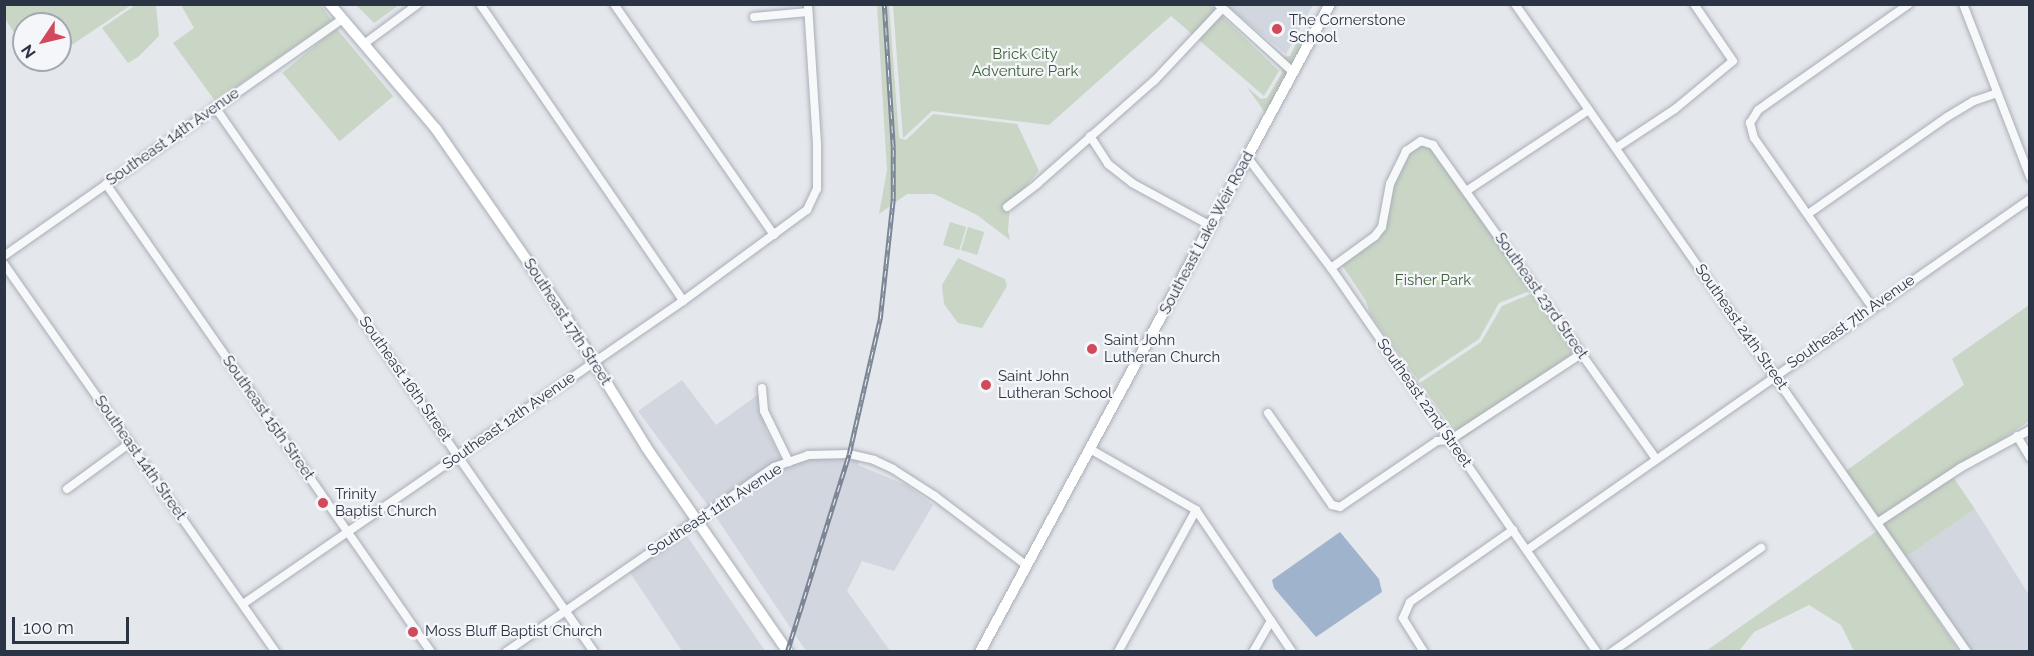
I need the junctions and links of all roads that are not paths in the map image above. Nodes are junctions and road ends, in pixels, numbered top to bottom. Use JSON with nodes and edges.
{"nodes":[{"id":1,"x":330,"y":4,"type":"edge"},
{"id":2,"x":418,"y":4,"type":"edge"},
{"id":3,"x":480,"y":4,"type":"edge"},
{"id":4,"x":614,"y":4,"type":"edge"},
{"id":5,"x":1330,"y":4,"type":"edge"},
{"id":6,"x":1515,"y":4,"type":"edge"},
{"id":7,"x":1694,"y":4,"type":"edge"},
{"id":8,"x":1909,"y":4,"type":"edge"},
{"id":9,"x":1963,"y":4,"type":"edge"},
{"id":10,"x":1219,"y":7,"type":"edge"},
{"id":11,"x":808,"y":8,"type":"edge"},
{"id":12,"x":753,"y":17,"type":"dead end"},
{"id":13,"x":341,"y":20,"type":"junction"},
{"id":14,"x":364,"y":44,"type":"junction"},
{"id":15,"x":1293,"y":72,"type":"junction"},
{"id":16,"x":1997,"y":93,"type":"junction"},
{"id":17,"x":215,"y":107,"type":"junction"},
{"id":18,"x":1589,"y":111,"type":"junction"},
{"id":19,"x":1089,"y":136,"type":"junction"},
{"id":20,"x":1616,"y":148,"type":"junction"},
{"id":21,"x":1248,"y":158,"type":"junction"},
{"id":22,"x":2030,"y":177,"type":"edge"},
{"id":23,"x":106,"y":184,"type":"junction"},
{"id":24,"x":1468,"y":190,"type":"junction"},
{"id":25,"x":2030,"y":199,"type":"edge"},
{"id":26,"x":1007,"y":207,"type":"dead end"},
{"id":27,"x":1808,"y":214,"type":"junction"},
{"id":28,"x":1211,"y":226,"type":"junction"},
{"id":29,"x":774,"y":235,"type":"junction"},
{"id":30,"x":4,"y":256,"type":"edge"},
{"id":31,"x":4,"y":264,"type":"edge"},
{"id":32,"x":1331,"y":268,"type":"junction"},
{"id":33,"x":683,"y":301,"type":"junction"},
{"id":34,"x":1872,"y":307,"type":"junction"},
{"id":35,"x":1581,"y":354,"type":"junction"},
{"id":36,"x":595,"y":361,"type":"junction"},
{"id":37,"x":1774,"y":375,"type":"junction"},
{"id":38,"x":762,"y":388,"type":"dead end"},
{"id":39,"x":1268,"y":412,"type":"dead end"},
{"id":40,"x":2030,"y":430,"type":"edge"},
{"id":41,"x":2018,"y":436,"type":"junction"},
{"id":42,"x":1450,"y":441,"type":"junction"},
{"id":43,"x":130,"y":443,"type":"junction"},
{"id":44,"x":1089,"y":449,"type":"junction"},
{"id":45,"x":458,"y":456,"type":"junction"},
{"id":46,"x":2030,"y":458,"type":"edge"},
{"id":47,"x":1656,"y":459,"type":"junction"},
{"id":48,"x":789,"y":462,"type":"junction"},
{"id":49,"x":67,"y":489,"type":"dead end"},
{"id":50,"x":1196,"y":510,"type":"junction"},
{"id":51,"x":697,"y":520,"type":"junction"},
{"id":52,"x":1877,"y":524,"type":"junction"},
{"id":53,"x":1513,"y":530,"type":"junction"},
{"id":54,"x":348,"y":533,"type":"junction"},
{"id":55,"x":1761,"y":548,"type":"dead end"},
{"id":56,"x":1527,"y":550,"type":"junction"},
{"id":57,"x":1026,"y":565,"type":"junction"},
{"id":58,"x":243,"y":604,"type":"junction"},
{"id":59,"x":566,"y":609,"type":"junction"},
{"id":60,"x":1271,"y":621,"type":"junction"},
{"id":61,"x":276,"y":651,"type":"edge"},
{"id":62,"x":431,"y":651,"type":"edge"},
{"id":63,"x":506,"y":651,"type":"edge"},
{"id":64,"x":594,"y":651,"type":"edge"},
{"id":65,"x":788,"y":651,"type":"edge"},
{"id":66,"x":980,"y":651,"type":"edge"},
{"id":67,"x":1118,"y":651,"type":"edge"},
{"id":68,"x":1253,"y":651,"type":"edge"},
{"id":69,"x":1292,"y":651,"type":"edge"},
{"id":70,"x":1424,"y":651,"type":"edge"},
{"id":71,"x":1597,"y":651,"type":"edge"},
{"id":72,"x":1612,"y":651,"type":"edge"},
{"id":73,"x":1967,"y":651,"type":"edge"}],
"edges":[{"from":1,"to":13,"type":"main road","name":"Southeast 17th Street"},
{"from":2,"to":14,"type":"street"},
{"from":3,"to":33,"type":"street"},
{"from":4,"to":29,"type":"street"},
{"from":5,"to":15,"type":"main road","name":"Southeast Lake Weir Road"},
{"from":6,"to":18,"type":"street","name":"Southeast 24th Street"},
{"from":7,"to":20,"type":"street"},
{"from":8,"to":27,"type":"street"},
{"from":9,"to":16,"type":"street"},
{"from":10,"to":15,"type":"street"},
{"from":10,"to":19,"type":"street"},
{"from":11,"to":12,"type":"street"},
{"from":11,"to":29,"type":"street","name":"Southeast 12th Avenue"},
{"from":13,"to":14,"type":"main road","name":"Southeast 17th Street"},
{"from":13,"to":17,"type":"street","name":"Southeast 14th Avenue"},
{"from":14,"to":36,"type":"main road","name":"Southeast 17th Street"},
{"from":15,"to":21,"type":"main road","name":"Southeast Lake Weir Road"},
{"from":16,"to":22,"type":"street"},
{"from":16,"to":27,"type":"street"},
{"from":17,"to":23,"type":"street","name":"Southeast 14th Avenue"},
{"from":17,"to":45,"type":"street","name":"Southeast 16th Street"},
{"from":18,"to":20,"type":"street","name":"Southeast 24th Street"},
{"from":18,"to":24,"type":"street"},
{"from":19,"to":26,"type":"street"},
{"from":19,"to":28,"type":"street"},
{"from":20,"to":37,"type":"street","name":"Southeast 24th Street"},
{"from":21,"to":28,"type":"main road","name":"Southeast Lake Weir Road"},
{"from":21,"to":32,"type":"street","name":"Southeast 22nd Street"},
{"from":23,"to":30,"type":"street","name":"Southeast 14th Avenue"},
{"from":23,"to":54,"type":"street","name":"Southeast 15th Street"},
{"from":24,"to":32,"type":"street","name":"Southeast 23rd Street"},
{"from":24,"to":35,"type":"street","name":"Southeast 23rd Street"},
{"from":25,"to":34,"type":"street","name":"Southeast 7th Avenue"},
{"from":27,"to":34,"type":"street"},
{"from":28,"to":44,"type":"main road","name":"Southeast Lake Weir Road"},
{"from":29,"to":33,"type":"street","name":"Southeast 12th Avenue"},
{"from":31,"to":43,"type":"street","name":"Southeast 14th Street"},
{"from":32,"to":42,"type":"street","name":"Southeast 22nd Street"},
{"from":33,"to":36,"type":"street","name":"Southeast 12th Avenue"},
{"from":34,"to":37,"type":"street","name":"Southeast 7th Avenue"},
{"from":35,"to":42,"type":"street"},
{"from":35,"to":47,"type":"street","name":"Southeast 23rd Street"},
{"from":36,"to":45,"type":"street","name":"Southeast 12th Avenue"},
{"from":36,"to":51,"type":"main road","name":"Southeast 17th Street"},
{"from":37,"to":47,"type":"street","name":"Southeast 7th Avenue"},
{"from":37,"to":52,"type":"street","name":"Southeast 24th Street"},
{"from":38,"to":48,"type":"street"},
{"from":39,"to":42,"type":"street"},
{"from":40,"to":41,"type":"street"},
{"from":41,"to":46,"type":"street"},
{"from":41,"to":52,"type":"street"},
{"from":42,"to":53,"type":"street","name":"Southeast 22nd Street"},
{"from":43,"to":49,"type":"street"},
{"from":43,"to":58,"type":"street","name":"Southeast 14th Street"},
{"from":44,"to":50,"type":"street"},
{"from":44,"to":57,"type":"main road","name":"Southeast Lake Weir Road"},
{"from":45,"to":54,"type":"street","name":"Southeast 12th Avenue"},
{"from":45,"to":59,"type":"street","name":"Southeast 16th Street"},
{"from":47,"to":56,"type":"street","name":"Southeast 7th Avenue"},
{"from":48,"to":51,"type":"street","name":"Southeast 11th Avenue"},
{"from":48,"to":57,"type":"street","name":"Southeast 11th Avenue"},
{"from":50,"to":60,"type":"street"},
{"from":50,"to":67,"type":"street"},
{"from":51,"to":59,"type":"street","name":"Southeast 11th Avenue"},
{"from":51,"to":65,"type":"main road","name":"Southeast 17th Street"},
{"from":52,"to":73,"type":"street","name":"Southeast 24th Street"},
{"from":53,"to":56,"type":"street","name":"Southeast 22nd Street"},
{"from":53,"to":70,"type":"street"},
{"from":54,"to":58,"type":"street","name":"Southeast 12th Avenue"},
{"from":54,"to":62,"type":"street","name":"Southeast 15th Street"},
{"from":55,"to":72,"type":"street"},
{"from":56,"to":71,"type":"street","name":"Southeast 22nd Street"},
{"from":57,"to":66,"type":"main road","name":"Southeast Lake Weir Road"},
{"from":58,"to":61,"type":"street","name":"Southeast 14th Street"},
{"from":59,"to":63,"type":"street","name":"Southeast 11th Avenue"},
{"from":59,"to":64,"type":"street","name":"Southeast 16th Street"},
{"from":60,"to":68,"type":"street"},
{"from":60,"to":69,"type":"street"}]}
